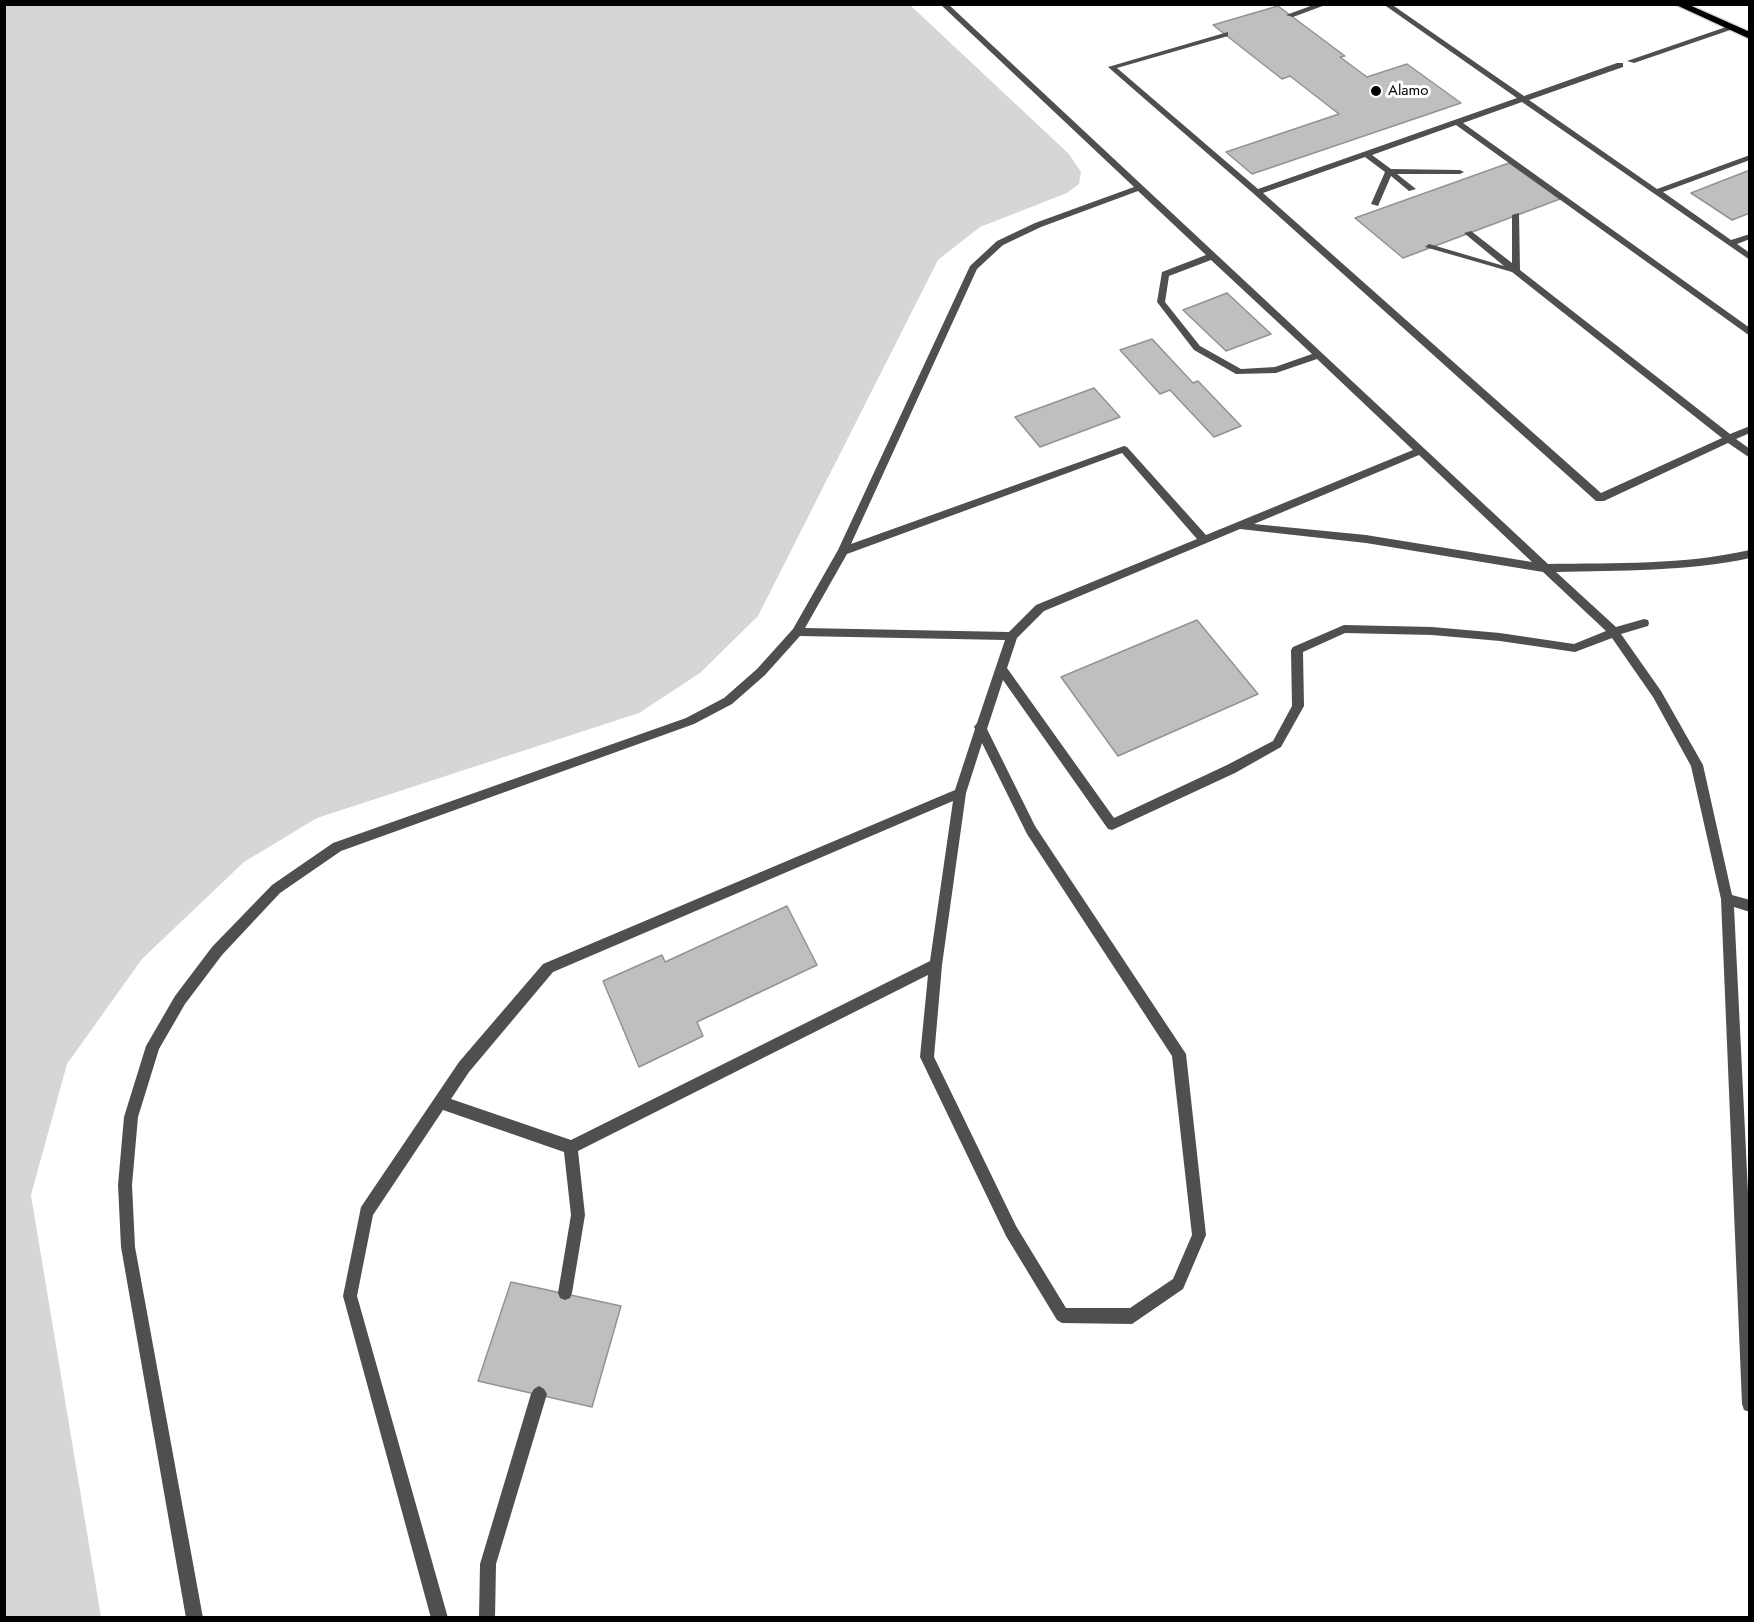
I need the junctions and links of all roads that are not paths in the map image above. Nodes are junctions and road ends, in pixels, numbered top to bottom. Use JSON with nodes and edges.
{"nodes":[{"id":1,"x":943,"y":4,"type":"edge"},
{"id":2,"x":1325,"y":4,"type":"edge"},
{"id":3,"x":1386,"y":4,"type":"edge"},
{"id":4,"x":1678,"y":4,"type":"edge"},
{"id":5,"x":1290,"y":15,"type":"dead end"},
{"id":6,"x":1737,"y":26,"type":"junction"},
{"id":7,"x":1225,"y":34,"type":"dead end"},
{"id":8,"x":1749,"y":36,"type":"edge"},
{"id":9,"x":1631,"y":61,"type":"dead end"},
{"id":10,"x":1620,"y":65,"type":"dead end"},
{"id":11,"x":1522,"y":99,"type":"junction"},
{"id":12,"x":1457,"y":122,"type":"junction"},
{"id":13,"x":1366,"y":154,"type":"junction"},
{"id":14,"x":1749,"y":157,"type":"edge"},
{"id":15,"x":1740,"y":160,"type":"junction"},
{"id":16,"x":1749,"y":166,"type":"edge"},
{"id":17,"x":1389,"y":171,"type":"junction"},
{"id":18,"x":1460,"y":172,"type":"dead end"},
{"id":19,"x":1705,"y":174,"type":"junction"},
{"id":20,"x":1714,"y":179,"type":"dead end"},
{"id":21,"x":1140,"y":188,"type":"junction"},
{"id":22,"x":1412,"y":189,"type":"dead end"},
{"id":23,"x":1257,"y":192,"type":"junction"},
{"id":24,"x":1656,"y":192,"type":"junction"},
{"id":25,"x":1375,"y":204,"type":"dead end"},
{"id":26,"x":1516,"y":215,"type":"dead end"},
{"id":27,"x":1468,"y":233,"type":"dead end"},
{"id":28,"x":1749,"y":236,"type":"edge"},
{"id":29,"x":1731,"y":243,"type":"junction"},
{"id":30,"x":1429,"y":247,"type":"dead end"},
{"id":31,"x":1212,"y":256,"type":"junction"},
{"id":32,"x":1749,"y":257,"type":"edge"},
{"id":33,"x":1516,"y":272,"type":"junction"},
{"id":34,"x":1749,"y":333,"type":"edge"},
{"id":35,"x":1319,"y":355,"type":"junction"},
{"id":36,"x":1749,"y":429,"type":"edge"},
{"id":37,"x":1726,"y":439,"type":"junction"},
{"id":38,"x":1421,"y":450,"type":"junction"},
{"id":39,"x":1749,"y":455,"type":"edge"},
{"id":40,"x":1238,"y":526,"type":"junction"},
{"id":41,"x":1204,"y":540,"type":"junction"},
{"id":42,"x":843,"y":551,"type":"junction"},
{"id":43,"x":1749,"y":554,"type":"edge"},
{"id":44,"x":1545,"y":568,"type":"junction"},
{"id":45,"x":1644,"y":623,"type":"dead end"},
{"id":46,"x":797,"y":632,"type":"junction"},
{"id":47,"x":1614,"y":632,"type":"junction"},
{"id":48,"x":1012,"y":636,"type":"junction"},
{"id":49,"x":1001,"y":668,"type":"junction"},
{"id":50,"x":980,"y":727,"type":"junction"},
{"id":51,"x":960,"y":793,"type":"junction"},
{"id":52,"x":1727,"y":899,"type":"junction"},
{"id":53,"x":1749,"y":906,"type":"edge"},
{"id":54,"x":936,"y":965,"type":"junction"},
{"id":55,"x":441,"y":1102,"type":"junction"},
{"id":56,"x":571,"y":1147,"type":"junction"},
{"id":57,"x":565,"y":1293,"type":"dead end"},
{"id":58,"x":539,"y":1395,"type":"dead end"},
{"id":59,"x":1749,"y":1404,"type":"edge"},
{"id":60,"x":195,"y":1617,"type":"edge"},
{"id":61,"x":440,"y":1617,"type":"edge"},
{"id":62,"x":487,"y":1617,"type":"edge"}],
"edges":[{"from":1,"to":21,"type":"lane"},
{"from":2,"to":5,"type":"lane"},
{"from":3,"to":11,"type":"lane"},
{"from":4,"to":6,"type":"main road"},
{"from":6,"to":8,"type":"main road"},
{"from":6,"to":9,"type":"lane"},
{"from":7,"to":23,"type":"lane"},
{"from":10,"to":11,"type":"lane"},
{"from":11,"to":12,"type":"lane"},
{"from":11,"to":24,"type":"lane"},
{"from":12,"to":13,"type":"lane"},
{"from":12,"to":34,"type":"lane"},
{"from":13,"to":17,"type":"lane"},
{"from":13,"to":23,"type":"lane"},
{"from":14,"to":15,"type":"lane"},
{"from":15,"to":16,"type":"lane"},
{"from":15,"to":19,"type":"lane"},
{"from":17,"to":18,"type":"lane"},
{"from":17,"to":22,"type":"lane"},
{"from":17,"to":25,"type":"lane"},
{"from":19,"to":20,"type":"lane"},
{"from":19,"to":24,"type":"lane"},
{"from":21,"to":31,"type":"lane"},
{"from":21,"to":42,"type":"lane"},
{"from":23,"to":37,"type":"lane"},
{"from":24,"to":29,"type":"lane"},
{"from":26,"to":33,"type":"lane"},
{"from":27,"to":33,"type":"lane"},
{"from":28,"to":29,"type":"lane"},
{"from":29,"to":32,"type":"lane"},
{"from":30,"to":33,"type":"lane"},
{"from":31,"to":35,"type":"lane"},
{"from":31,"to":35,"type":"lane"},
{"from":33,"to":37,"type":"lane"},
{"from":35,"to":38,"type":"lane"},
{"from":36,"to":37,"type":"lane"},
{"from":37,"to":39,"type":"lane"},
{"from":38,"to":40,"type":"lane"},
{"from":38,"to":44,"type":"lane"},
{"from":40,"to":41,"type":"lane"},
{"from":40,"to":44,"type":"lane"},
{"from":41,"to":42,"type":"lane"},
{"from":41,"to":48,"type":"lane"},
{"from":42,"to":46,"type":"lane"},
{"from":43,"to":44,"type":"lane"},
{"from":44,"to":47,"type":"lane"},
{"from":45,"to":47,"type":"lane"},
{"from":46,"to":48,"type":"lane"},
{"from":46,"to":60,"type":"lane"},
{"from":47,"to":49,"type":"lane"},
{"from":47,"to":52,"type":"lane"},
{"from":48,"to":49,"type":"lane"},
{"from":49,"to":50,"type":"lane"},
{"from":50,"to":51,"type":"lane"},
{"from":50,"to":54,"type":"lane"},
{"from":51,"to":54,"type":"lane"},
{"from":51,"to":55,"type":"lane"},
{"from":52,"to":53,"type":"lane"},
{"from":52,"to":59,"type":"lane"},
{"from":54,"to":56,"type":"lane"},
{"from":55,"to":56,"type":"lane"},
{"from":55,"to":61,"type":"lane"},
{"from":56,"to":57,"type":"lane"},
{"from":58,"to":62,"type":"lane"}]}
